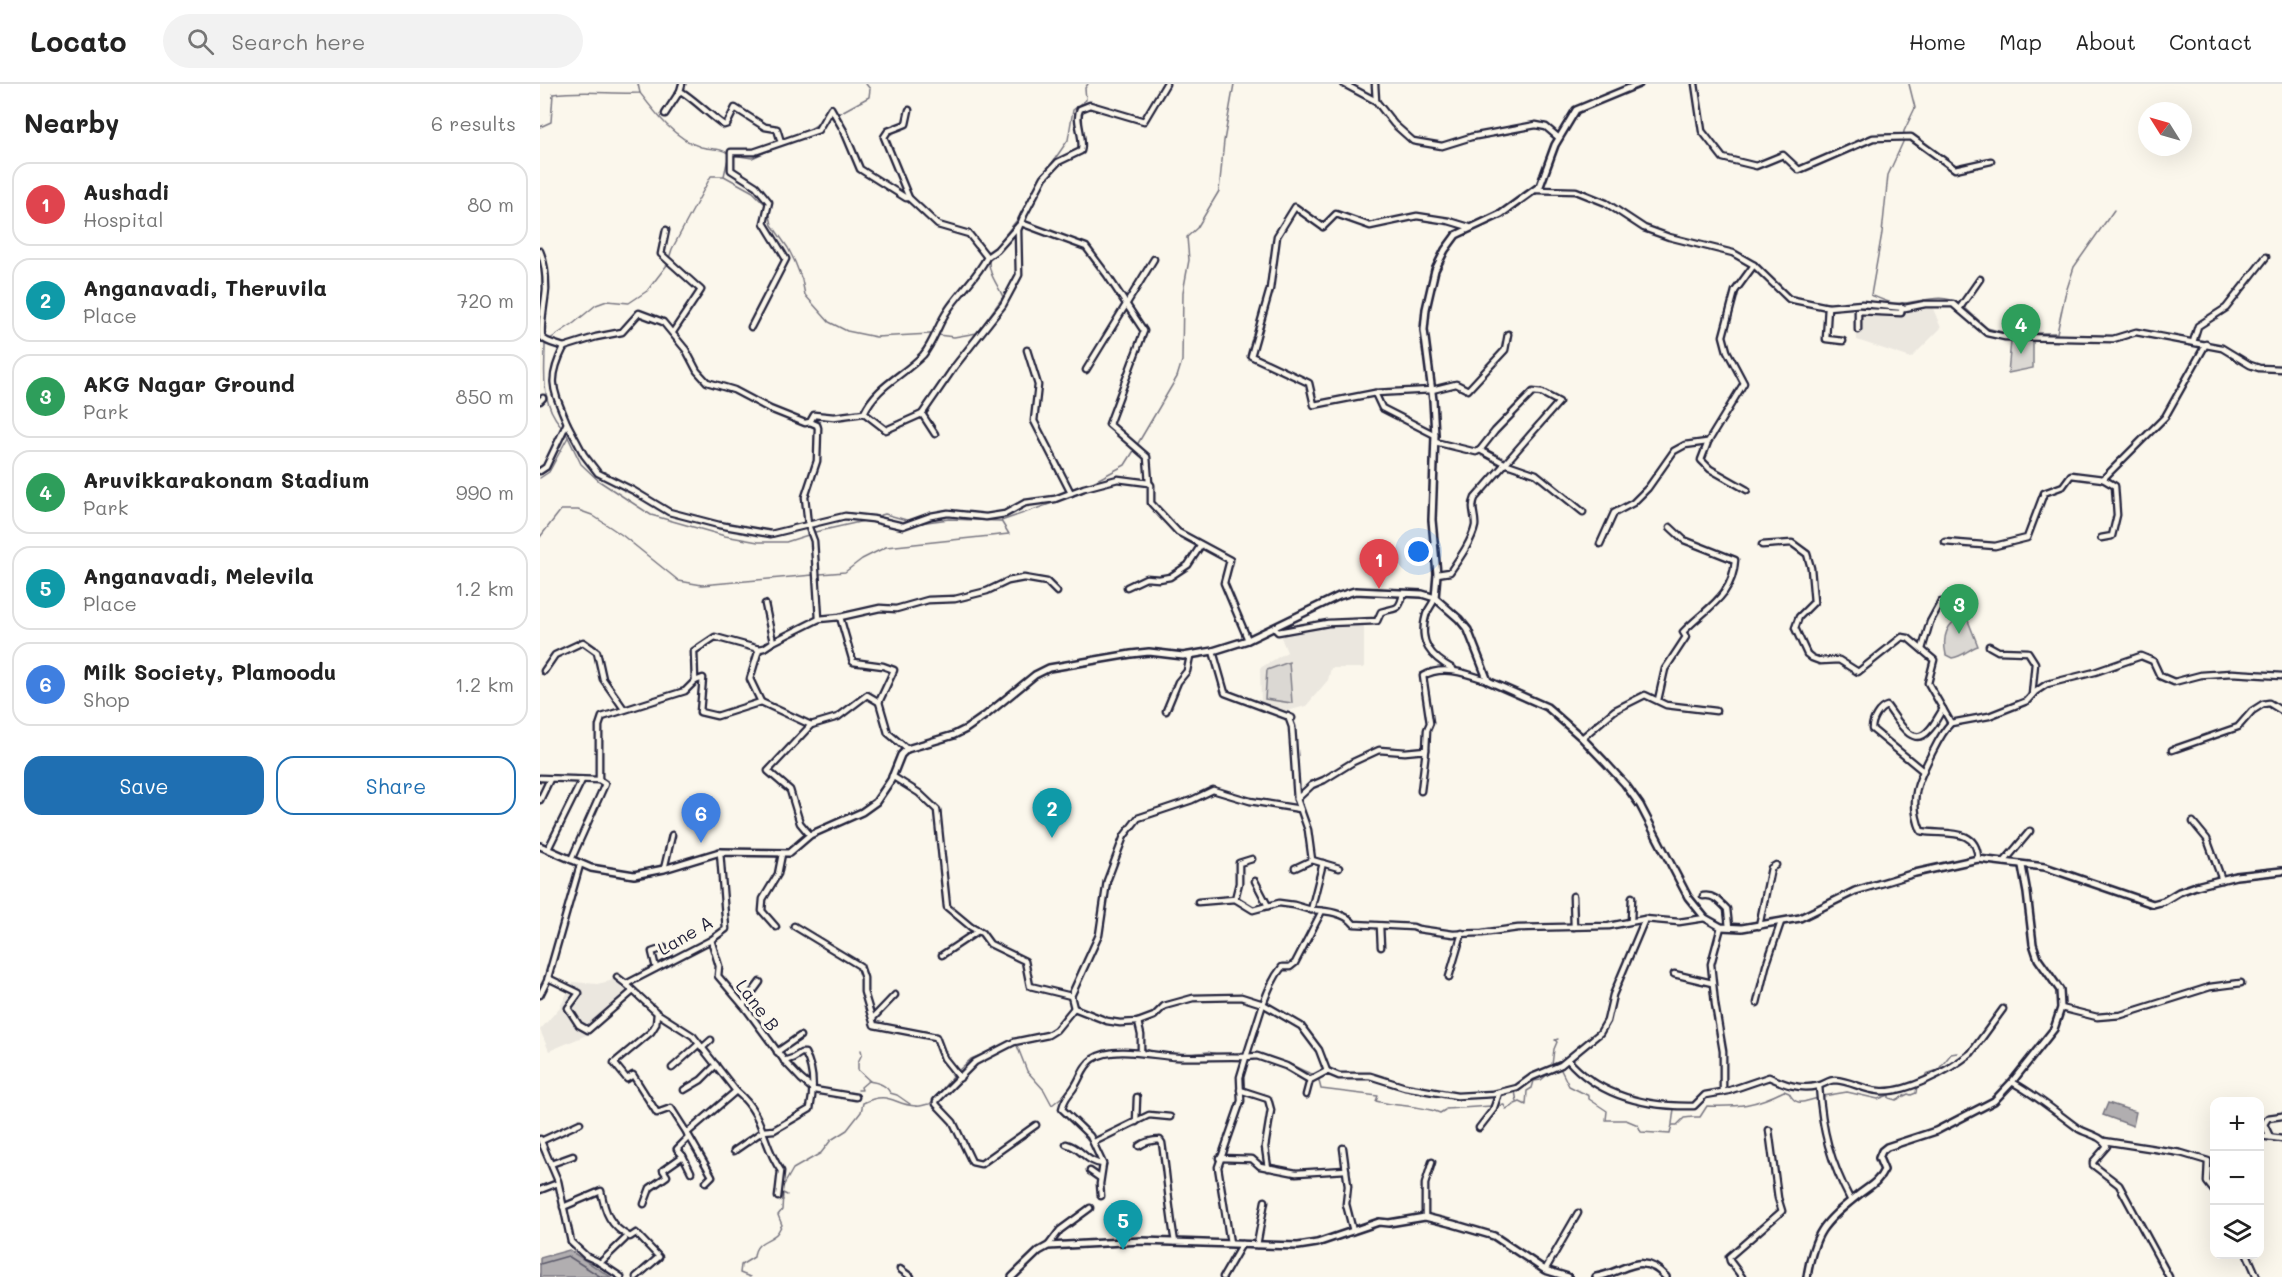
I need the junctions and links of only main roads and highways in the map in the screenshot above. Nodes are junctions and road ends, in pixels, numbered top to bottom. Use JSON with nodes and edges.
{"nodes":[{"id":1,"x":1639,"y":84,"type":"edge"},
{"id":2,"x":1435,"y":598,"type":"junction"},
{"id":3,"x":540,"y":846,"type":"edge"},
{"id":4,"x":2022,"y":866,"type":"junction"},
{"id":5,"x":2282,"y":871,"type":"edge"},
{"id":6,"x":1012,"y":1277,"type":"edge"},
{"id":7,"x":1568,"y":1277,"type":"edge"},
{"id":8,"x":1596,"y":1277,"type":"edge"},
{"id":9,"x":1666,"y":1277,"type":"edge"},
{"id":10,"x":1807,"y":1277,"type":"edge"}],
"edges":[{"from":1,"to":2,"type":"main road"},
{"from":2,"to":3,"type":"main road"},
{"from":2,"to":4,"type":"main road"},
{"from":4,"to":5,"type":"main road"},
{"from":4,"to":10,"type":"main road"},
{"from":6,"to":7,"type":"main road"},
{"from":8,"to":9,"type":"main road"}]}
